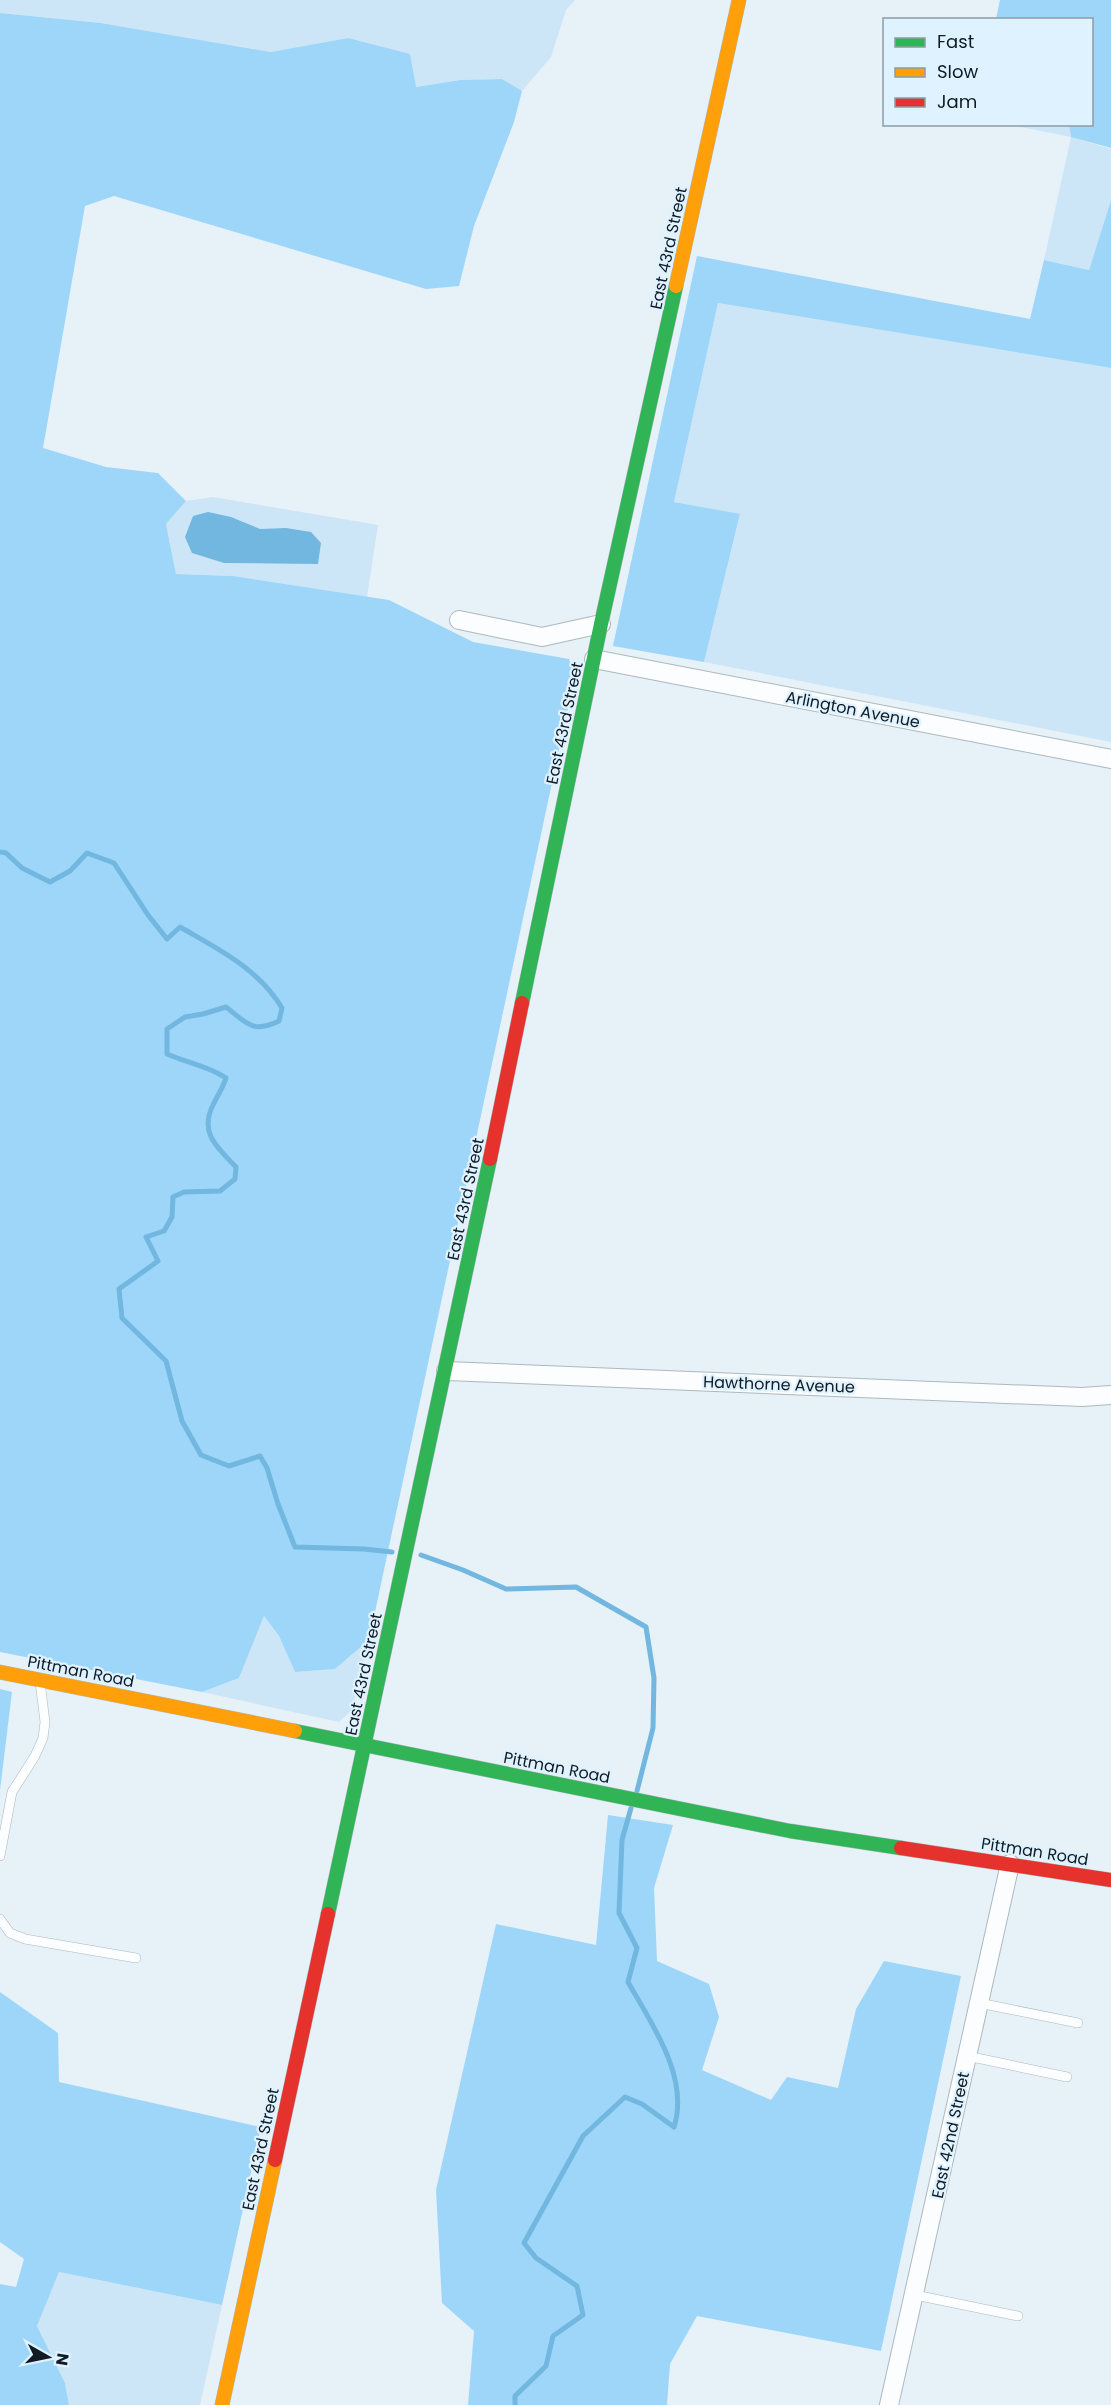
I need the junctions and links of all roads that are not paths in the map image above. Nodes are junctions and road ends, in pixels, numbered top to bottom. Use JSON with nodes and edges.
{"nodes":[{"id":1,"x":739,"y":0,"type":"edge"},
{"id":2,"x":459,"y":620,"type":"dead end"},
{"id":3,"x":601,"y":624,"type":"junction"},
{"id":4,"x":594,"y":659,"type":"junction"},
{"id":5,"x":1111,"y":759,"type":"edge"},
{"id":6,"x":446,"y":1371,"type":"junction"},
{"id":7,"x":1111,"y":1395,"type":"edge"},
{"id":8,"x":0,"y":1672,"type":"edge"},
{"id":9,"x":39,"y":1680,"type":"junction"},
{"id":10,"x":364,"y":1745,"type":"junction"},
{"id":11,"x":0,"y":1856,"type":"edge"},
{"id":12,"x":1010,"y":1864,"type":"junction"},
{"id":13,"x":1111,"y":1880,"type":"edge"},
{"id":14,"x":0,"y":1919,"type":"edge"},
{"id":15,"x":136,"y":1958,"type":"dead end"},
{"id":16,"x":979,"y":2003,"type":"junction"},
{"id":17,"x":1078,"y":2023,"type":"dead end"},
{"id":18,"x":967,"y":2056,"type":"junction"},
{"id":19,"x":1067,"y":2077,"type":"dead end"},
{"id":20,"x":915,"y":2295,"type":"junction"},
{"id":21,"x":1018,"y":2316,"type":"dead end"},
{"id":22,"x":222,"y":2405,"type":"edge"},
{"id":23,"x":889,"y":2405,"type":"edge"}],
"edges":[{"from":1,"to":3,"type":"street","name":"East 43rd Street"},
{"from":2,"to":3,"type":"street"},
{"from":3,"to":4,"type":"street","name":"East 43rd Street"},
{"from":4,"to":5,"type":"street","name":"Arlington Avenue"},
{"from":4,"to":6,"type":"street","name":"East 43rd Street"},
{"from":6,"to":7,"type":"street","name":"Hawthorne Avenue"},
{"from":6,"to":10,"type":"street","name":"East 43rd Street"},
{"from":8,"to":9,"type":"street","name":"Pittman Road"},
{"from":9,"to":10,"type":"street","name":"Pittman Road"},
{"from":9,"to":11,"type":"lane"},
{"from":10,"to":12,"type":"street","name":"Pittman Road"},
{"from":10,"to":22,"type":"street","name":"East 43rd Street"},
{"from":12,"to":13,"type":"street","name":"Pittman Road"},
{"from":12,"to":16,"type":"street","name":"East 42nd Street"},
{"from":14,"to":15,"type":"lane"},
{"from":16,"to":17,"type":"lane"},
{"from":16,"to":18,"type":"street","name":"East 42nd Street"},
{"from":18,"to":19,"type":"lane"},
{"from":18,"to":20,"type":"street","name":"East 42nd Street"},
{"from":20,"to":21,"type":"lane"},
{"from":20,"to":23,"type":"street","name":"East 42nd Street"}]}
